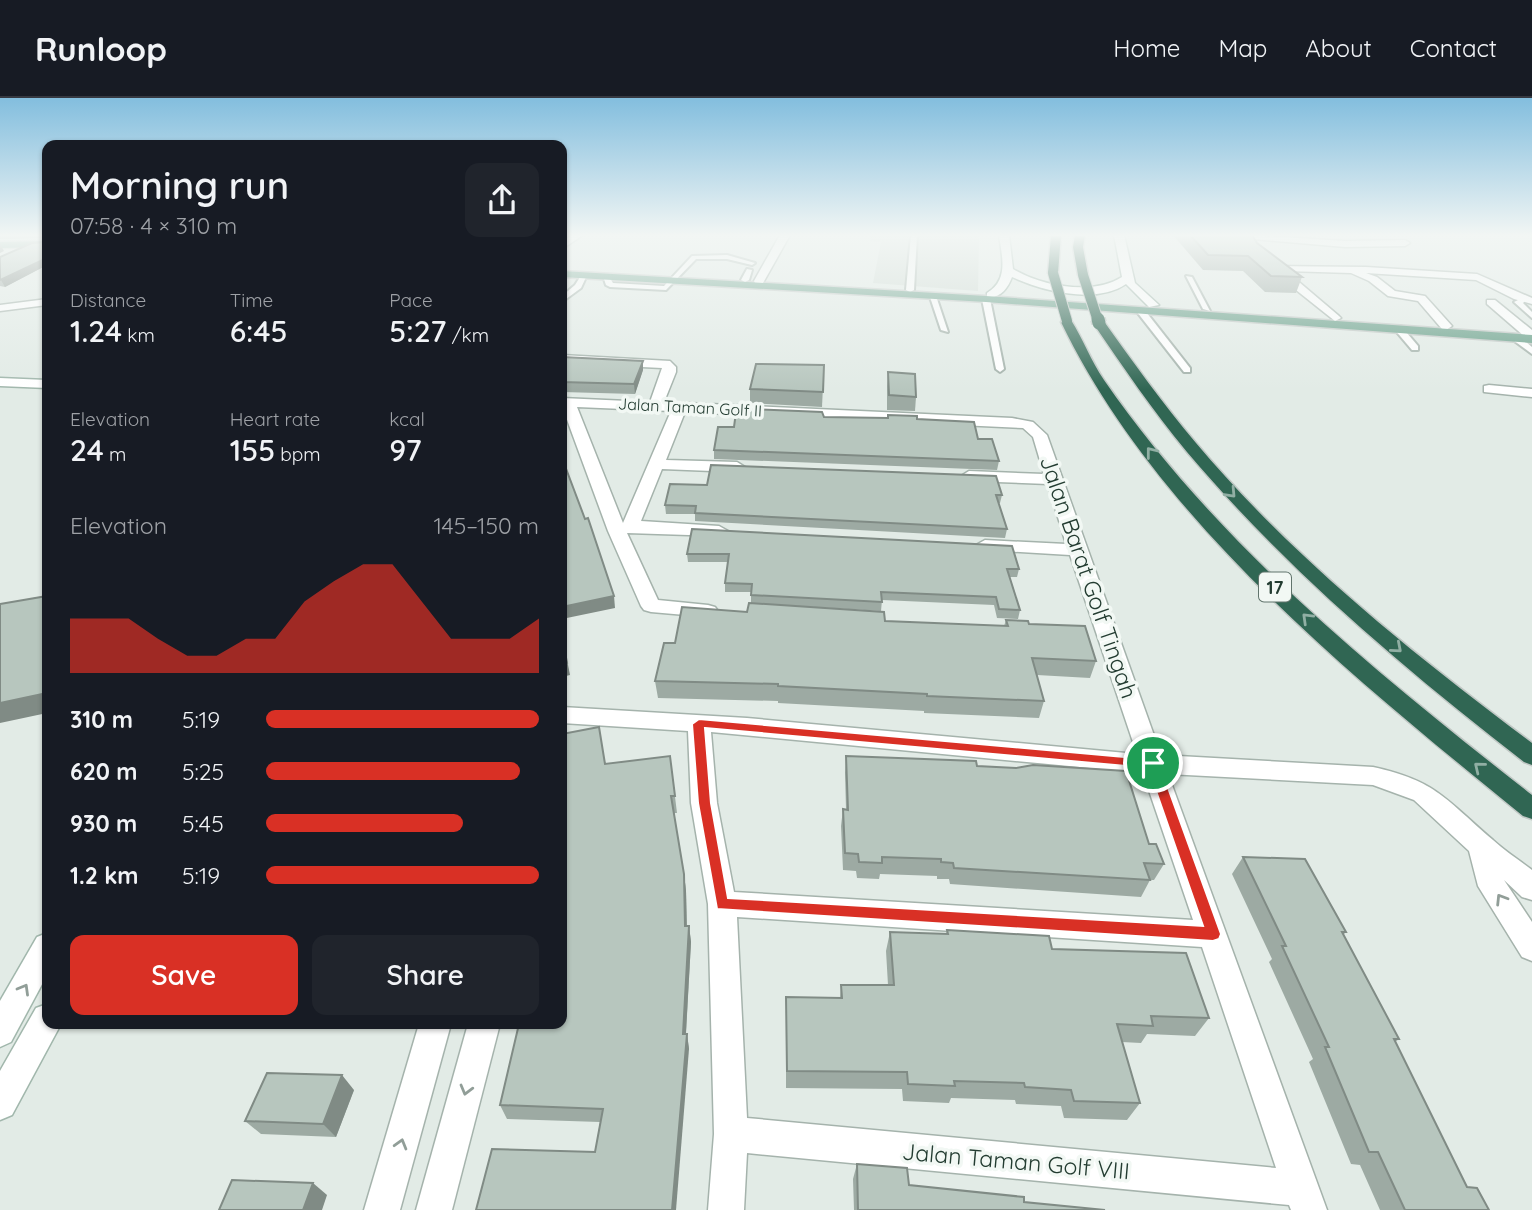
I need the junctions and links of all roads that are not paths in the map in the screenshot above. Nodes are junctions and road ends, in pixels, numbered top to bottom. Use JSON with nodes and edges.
{"nodes":[{"id":1,"x":855,"y":287,"type":"edge"},
{"id":2,"x":857,"y":287,"type":"edge"},
{"id":3,"x":909,"y":287,"type":"edge"},
{"id":4,"x":1005,"y":287,"type":"edge"},
{"id":5,"x":1057,"y":287,"type":"edge"},
{"id":6,"x":1063,"y":287,"type":"edge"},
{"id":7,"x":1087,"y":287,"type":"edge"},
{"id":8,"x":1115,"y":287,"type":"edge"},
{"id":9,"x":1131,"y":287,"type":"edge"},
{"id":10,"x":1194,"y":287,"type":"edge"},
{"id":11,"x":1298,"y":287,"type":"edge"},
{"id":12,"x":1383,"y":287,"type":"edge"},
{"id":13,"x":1502,"y":287,"type":"edge"},
{"id":14,"x":909,"y":290,"type":"junction"},
{"id":15,"x":932,"y":296,"type":"junction"},
{"id":16,"x":988,"y":297,"type":"junction"},
{"id":17,"x":1527,"y":301,"type":"edge"},
{"id":18,"x":1491,"y":302,"type":"dead end"},
{"id":19,"x":42,"y":303,"type":"edge"},
{"id":20,"x":1153,"y":305,"type":"junction"},
{"id":21,"x":0,"y":308,"type":"edge"},
{"id":22,"x":1207,"y":309,"type":"junction"},
{"id":23,"x":1140,"y":310,"type":"junction"},
{"id":24,"x":1532,"y":316,"type":"edge"},
{"id":25,"x":1335,"y":317,"type":"junction"},
{"id":26,"x":1447,"y":326,"type":"junction"},
{"id":27,"x":1398,"y":328,"type":"junction"},
{"id":28,"x":944,"y":330,"type":"dead end"},
{"id":29,"x":1527,"y":336,"type":"edge"},
{"id":30,"x":1415,"y":348,"type":"dead end"},
{"id":31,"x":1532,"y":351,"type":"edge"},
{"id":32,"x":567,"y":359,"type":"edge"},
{"id":33,"x":1000,"y":369,"type":"dead end"},
{"id":34,"x":1187,"y":370,"type":"dead end"},
{"id":35,"x":0,"y":373,"type":"edge"},
{"id":36,"x":42,"y":374,"type":"edge"},
{"id":37,"x":0,"y":382,"type":"edge"},
{"id":38,"x":42,"y":384,"type":"edge"},
{"id":39,"x":1489,"y":389,"type":"dead end"},
{"id":40,"x":1532,"y":393,"type":"edge"},
{"id":41,"x":567,"y":402,"type":"edge"},
{"id":42,"x":655,"y":405,"type":"junction"},
{"id":43,"x":567,"y":406,"type":"edge"},
{"id":44,"x":680,"y":407,"type":"junction"},
{"id":45,"x":1028,"y":425,"type":"joint"},
{"id":46,"x":655,"y":464,"type":"junction"},
{"id":47,"x":751,"y":467,"type":"edge"},
{"id":48,"x":957,"y":475,"type":"edge"},
{"id":49,"x":1054,"y":479,"type":"junction"},
{"id":50,"x":624,"y":528,"type":"junction"},
{"id":51,"x":742,"y":532,"type":"edge"},
{"id":52,"x":965,"y":544,"type":"edge"},
{"id":53,"x":1077,"y":550,"type":"junction"},
{"id":54,"x":724,"y":612,"type":"edge"},
{"id":55,"x":1080,"y":632,"type":"edge"},
{"id":56,"x":1108,"y":634,"type":"junction"},
{"id":57,"x":567,"y":715,"type":"edge"},
{"id":58,"x":699,"y":724,"type":"junction"},
{"id":59,"x":1532,"y":756,"type":"edge"},
{"id":60,"x":1153,"y":763,"type":"junction"},
{"id":61,"x":1532,"y":809,"type":"edge"},
{"id":62,"x":1481,"y":846,"type":"junction"},
{"id":63,"x":1532,"y":888,"type":"edge"},
{"id":64,"x":722,"y":904,"type":"junction"},
{"id":65,"x":1213,"y":934,"type":"junction"},
{"id":66,"x":1532,"y":947,"type":"edge"},
{"id":67,"x":42,"y":956,"type":"edge"},
{"id":68,"x":42,"y":1027,"type":"edge"},
{"id":69,"x":434,"y":1029,"type":"edge"},
{"id":70,"x":483,"y":1029,"type":"edge"},
{"id":71,"x":0,"y":1031,"type":"edge"},
{"id":72,"x":0,"y":1103,"type":"edge"},
{"id":73,"x":731,"y":1134,"type":"junction"},
{"id":74,"x":1306,"y":1199,"type":"edge"},
{"id":75,"x":382,"y":1210,"type":"edge"},
{"id":76,"x":435,"y":1210,"type":"edge"},
{"id":77,"x":726,"y":1210,"type":"edge"}],
"edges":[{"from":1,"to":15,"type":"main road"},
{"from":2,"to":14,"type":"main road"},
{"from":3,"to":14,"type":"lane"},
{"from":4,"to":16,"type":"street"},
{"from":61,"to":5,"type":"highway","number":"17","one_way":true,"bridge":true},
{"from":6,"to":8,"type":"street"},
{"from":7,"to":59,"type":"highway","number":"17","one_way":true,"bridge":true},
{"from":9,"to":20,"type":"street"},
{"from":10,"to":22,"type":"lane"},
{"from":11,"to":25,"type":"street"},
{"from":12,"to":26,"type":"street"},
{"from":13,"to":17,"type":"street"},
{"from":14,"to":16,"type":"main road"},
{"from":15,"to":16,"type":"main road"},
{"from":15,"to":28,"type":"lane"},
{"from":16,"to":20,"type":"main road"},
{"from":16,"to":23,"type":"main road"},
{"from":16,"to":33,"type":"lane"},
{"from":17,"to":24,"type":"lane"},
{"from":18,"to":29,"type":"street"},
{"from":19,"to":21,"type":"street"},
{"from":20,"to":22,"type":"main road"},
{"from":22,"to":25,"type":"main road"},
{"from":23,"to":27,"type":"main road"},
{"from":23,"to":34,"type":"lane"},
{"from":25,"to":26,"type":"main road"},
{"from":26,"to":29,"type":"main road"},
{"from":27,"to":29,"type":"main road"},
{"from":27,"to":30,"type":"lane"},
{"from":29,"to":31,"type":"lane"},
{"from":32,"to":42,"type":"street"},
{"from":35,"to":36,"type":"street"},
{"from":37,"to":38,"type":"street"},
{"from":39,"to":40,"type":"street"},
{"from":41,"to":42,"type":"street","name":"Jalan Taman Golf II"},
{"from":42,"to":44,"type":"street","name":"Jalan Taman Golf II"},
{"from":43,"to":50,"type":"street"},
{"from":44,"to":45,"type":"street","name":"Jalan Taman Golf II"},
{"from":44,"to":46,"type":"street"},
{"from":45,"to":49,"type":"street","name":"Jalan Barat Golf Tingah"},
{"from":46,"to":47,"type":"street"},
{"from":46,"to":50,"type":"street"},
{"from":48,"to":49,"type":"street"},
{"from":49,"to":53,"type":"street","name":"Jalan Barat Golf Tingah"},
{"from":50,"to":51,"type":"street"},
{"from":50,"to":54,"type":"street"},
{"from":52,"to":53,"type":"street"},
{"from":53,"to":56,"type":"street","name":"Jalan Barat Golf Tingah"},
{"from":55,"to":56,"type":"street"},
{"from":56,"to":60,"type":"street","name":"Jalan Barat Golf Tingah"},
{"from":57,"to":58,"type":"street"},
{"from":58,"to":60,"type":"street"},
{"from":58,"to":64,"type":"street"},
{"from":60,"to":62,"type":"street"},
{"from":60,"to":65,"type":"street","name":"Jalan Barat Golf Tingah"},
{"from":62,"to":63,"type":"street"},
{"from":66,"to":62,"type":"street","one_way":true},
{"from":64,"to":65,"type":"street"},
{"from":64,"to":73,"type":"street"},
{"from":65,"to":74,"type":"street","name":"Jalan Barat Golf Tingah"},
{"from":71,"to":67,"type":"street","one_way":true},
{"from":68,"to":72,"type":"street"},
{"from":75,"to":69,"type":"street","one_way":true},
{"from":70,"to":76,"type":"street","one_way":true},
{"from":73,"to":74,"type":"street","name":"Jalan Taman Golf VIII"},
{"from":73,"to":77,"type":"street"}]}
